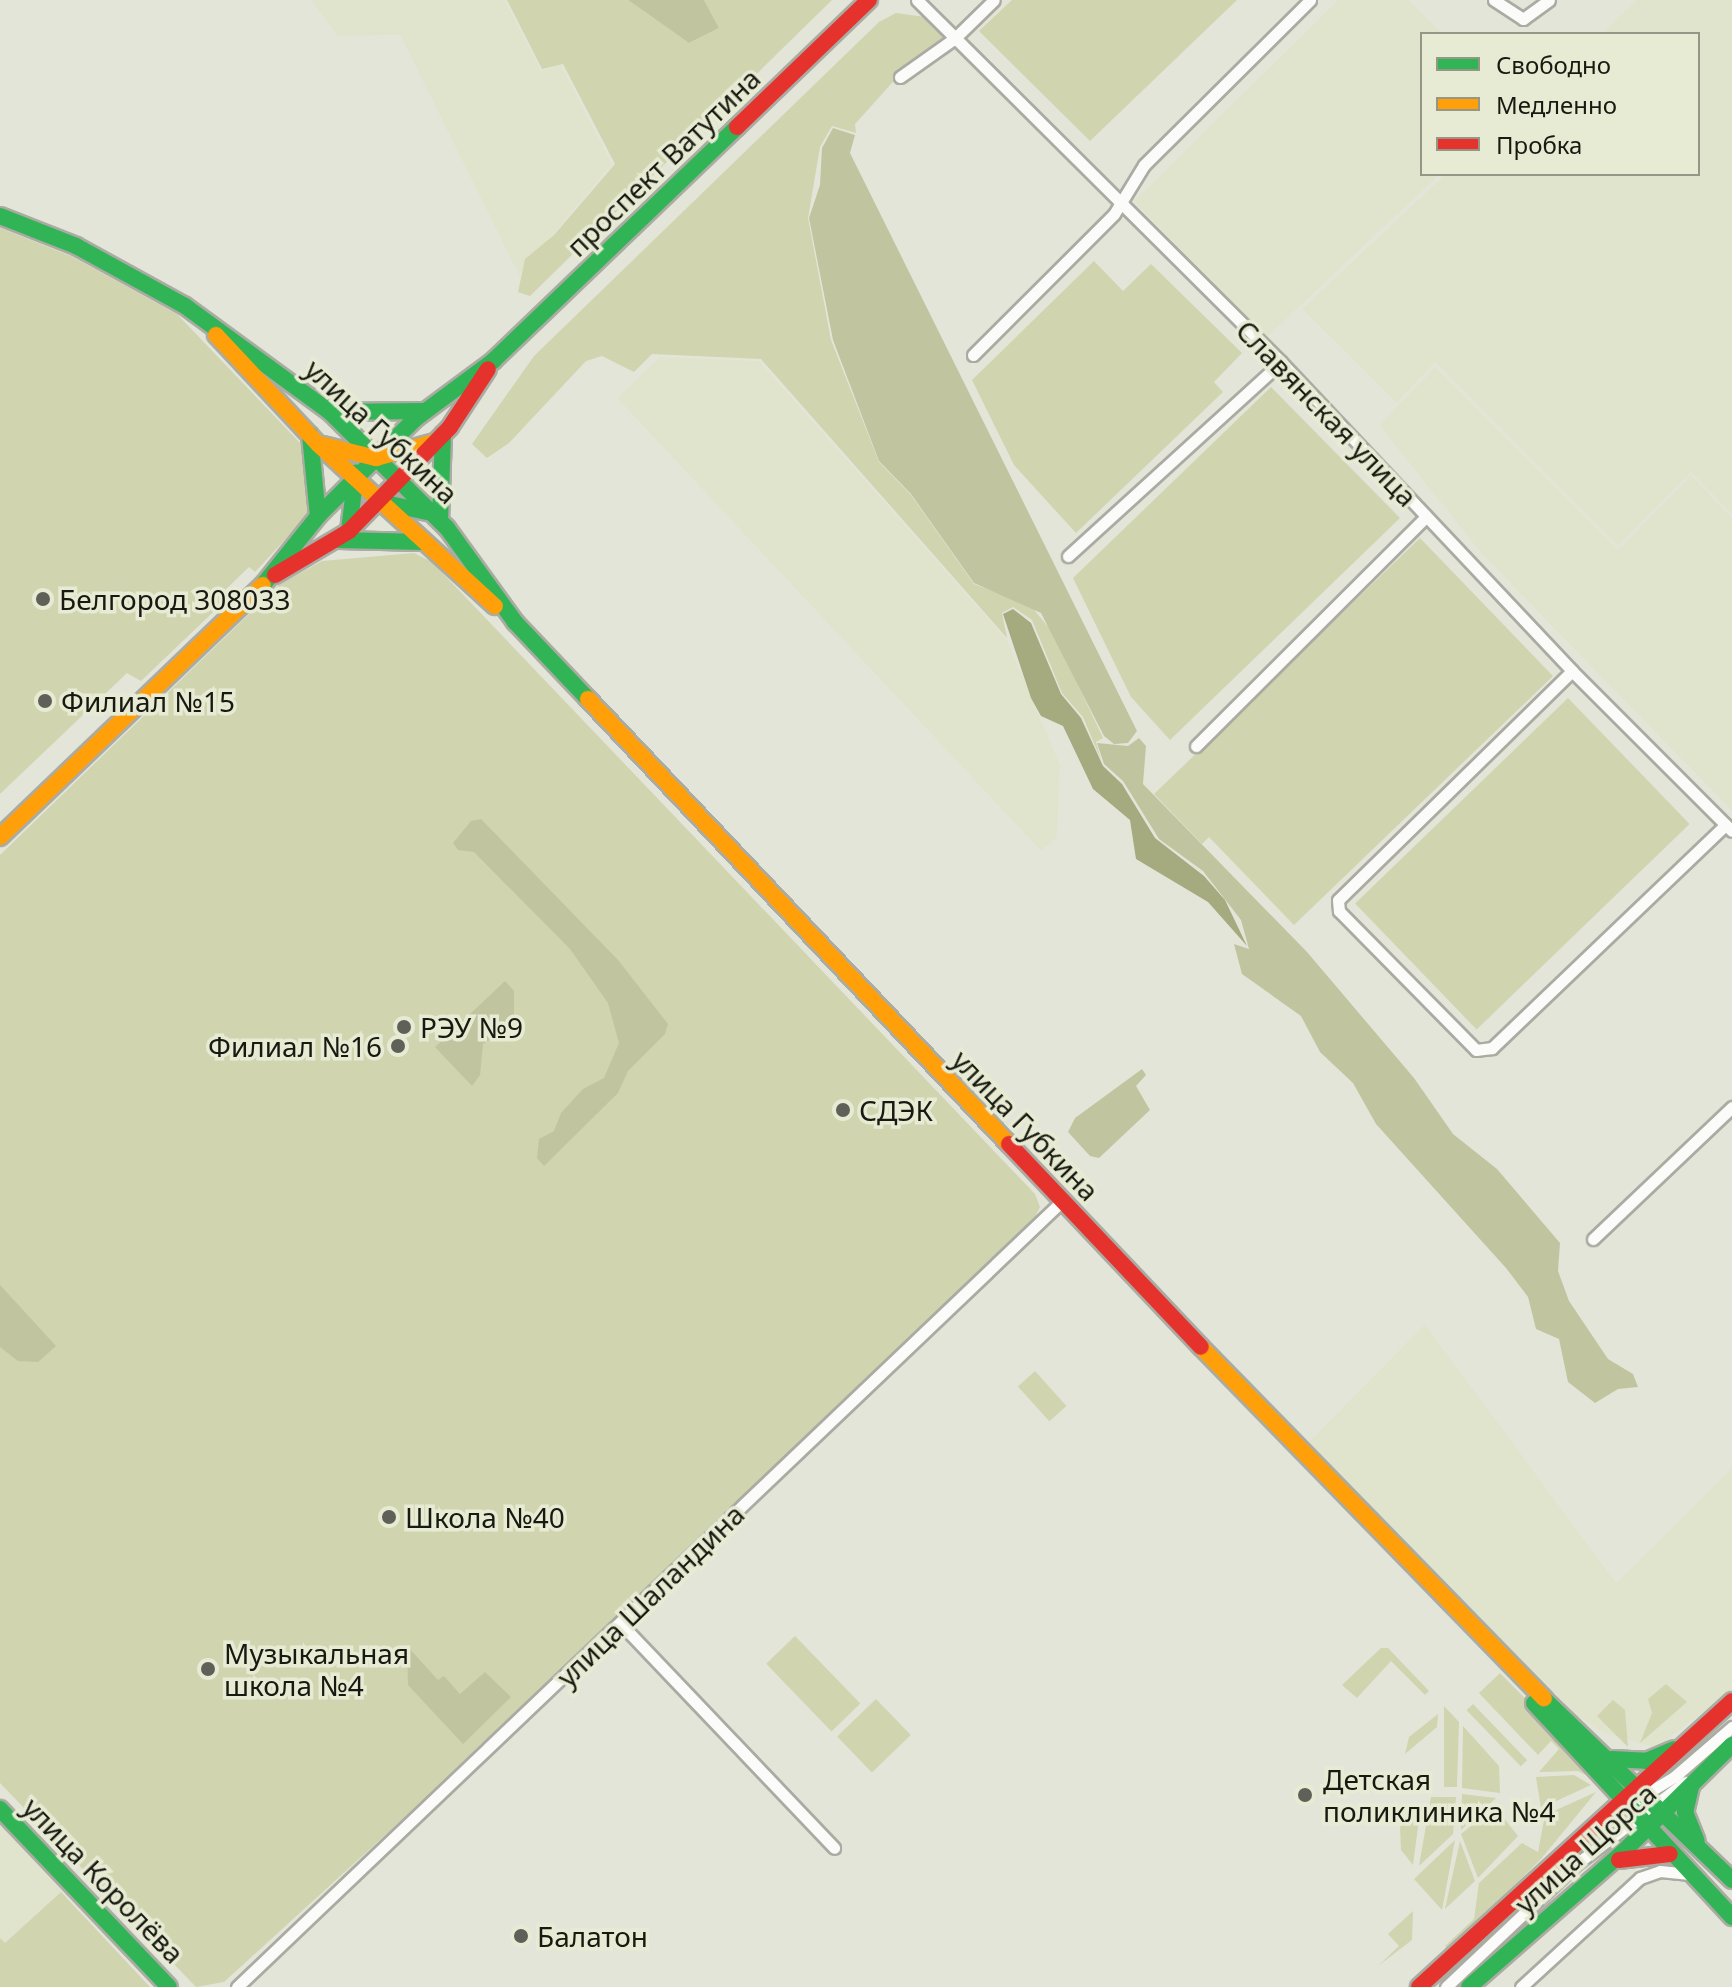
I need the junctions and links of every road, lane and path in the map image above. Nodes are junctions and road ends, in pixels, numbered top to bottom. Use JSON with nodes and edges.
{"nodes":[{"id":1,"x":869,"y":0,"type":"edge"},
{"id":2,"x":917,"y":0,"type":"edge"},
{"id":3,"x":994,"y":0,"type":"edge"},
{"id":4,"x":1310,"y":0,"type":"edge"},
{"id":5,"x":1494,"y":0,"type":"edge"},
{"id":6,"x":1549,"y":0,"type":"edge"},
{"id":7,"x":955,"y":38,"type":"junction"},
{"id":8,"x":900,"y":77,"type":"dead end"},
{"id":9,"x":1121,"y":205,"type":"junction"},
{"id":10,"x":0,"y":216,"type":"edge"},
{"id":11,"x":185,"y":306,"type":"junction"},
{"id":12,"x":973,"y":355,"type":"dead end"},
{"id":13,"x":1281,"y":362,"type":"junction"},
{"id":14,"x":464,"y":391,"type":"junction"},
{"id":15,"x":420,"y":415,"type":"junction"},
{"id":16,"x":334,"y":416,"type":"junction"},
{"id":17,"x":439,"y":438,"type":"junction"},
{"id":18,"x":314,"y":439,"type":"junction"},
{"id":19,"x":356,"y":454,"type":"junction"},
{"id":20,"x":400,"y":455,"type":"junction"},
{"id":21,"x":376,"y":458,"type":"junction"},
{"id":22,"x":356,"y":479,"type":"junction"},
{"id":23,"x":398,"y":480,"type":"junction"},
{"id":24,"x":354,"y":501,"type":"junction"},
{"id":25,"x":379,"y":501,"type":"junction"},
{"id":26,"x":403,"y":503,"type":"junction"},
{"id":27,"x":321,"y":513,"type":"junction"},
{"id":28,"x":1426,"y":517,"type":"junction"},
{"id":29,"x":436,"y":518,"type":"junction"},
{"id":30,"x":344,"y":536,"type":"junction"},
{"id":31,"x":416,"y":536,"type":"junction"},
{"id":32,"x":1068,"y":556,"type":"dead end"},
{"id":33,"x":270,"y":578,"type":"junction"},
{"id":34,"x":515,"y":622,"type":"junction"},
{"id":35,"x":1572,"y":671,"type":"junction"},
{"id":36,"x":1196,"y":746,"type":"dead end"},
{"id":37,"x":1729,"y":828,"type":"edge"},
{"id":38,"x":0,"y":837,"type":"edge"},
{"id":39,"x":1732,"y":1107,"type":"edge"},
{"id":40,"x":1062,"y":1201,"type":"junction"},
{"id":41,"x":1593,"y":1239,"type":"dead end"},
{"id":42,"x":621,"y":1624,"type":"junction"},
{"id":43,"x":1502,"y":1661,"type":"junction"},
{"id":44,"x":1732,"y":1701,"type":"edge"},
{"id":45,"x":1732,"y":1727,"type":"edge"},
{"id":46,"x":1696,"y":1737,"type":"junction"},
{"id":47,"x":1732,"y":1742,"type":"edge"},
{"id":48,"x":1611,"y":1759,"type":"junction"},
{"id":49,"x":1692,"y":1785,"type":"junction"},
{"id":50,"x":1650,"y":1801,"type":"junction"},
{"id":51,"x":0,"y":1809,"type":"edge"},
{"id":52,"x":1635,"y":1813,"type":"junction"},
{"id":53,"x":1699,"y":1846,"type":"junction"},
{"id":54,"x":834,"y":1848,"type":"dead end"},
{"id":55,"x":1564,"y":1854,"type":"junction"},
{"id":56,"x":1670,"y":1854,"type":"junction"},
{"id":57,"x":1607,"y":1866,"type":"junction"},
{"id":58,"x":1687,"y":1874,"type":"junction"},
{"id":59,"x":1732,"y":1880,"type":"edge"},
{"id":60,"x":1732,"y":1917,"type":"edge"},
{"id":61,"x":1463,"y":1981,"type":"edge"},
{"id":62,"x":169,"y":1987,"type":"edge"},
{"id":63,"x":237,"y":1987,"type":"edge"},
{"id":64,"x":1419,"y":1987,"type":"edge"},
{"id":65,"x":1445,"y":1987,"type":"edge"},
{"id":66,"x":1521,"y":1987,"type":"edge"}],
"edges":[{"from":1,"to":14,"type":"main road","name":"проспект Ватутина"},
{"from":2,"to":7,"type":"street","name":"Славянская улица"},
{"from":3,"to":7,"type":"street"},
{"from":4,"to":9,"type":"street"},
{"from":5,"to":6,"type":"street"},
{"from":7,"to":8,"type":"street"},
{"from":7,"to":9,"type":"street","name":"Славянская улица"},
{"from":9,"to":12,"type":"street"},
{"from":9,"to":13,"type":"street","name":"Славянская улица"},
{"from":10,"to":11,"type":"main road","name":"улица Губкина"},
{"from":11,"to":16,"type":"main road","name":"улица Губкина"},
{"from":11,"to":18,"type":"main road","name":"улица Губкина"},
{"from":13,"to":28,"type":"street","name":"Славянская улица"},
{"from":13,"to":32,"type":"street"},
{"from":14,"to":15,"type":"main road","name":"проспект Ватутина"},
{"from":14,"to":17,"type":"main road","name":"проспект Ватутина"},
{"from":15,"to":16,"type":"main road"},
{"from":15,"to":17,"type":"main road"},
{"from":15,"to":20,"type":"main road"},
{"from":15,"to":21,"type":"main road","name":"проспект Ватутина"},
{"from":16,"to":18,"type":"main road"},
{"from":16,"to":19,"type":"main road"},
{"from":16,"to":21,"type":"main road","name":"улица Губкина"},
{"from":17,"to":20,"type":"main road"},
{"from":17,"to":23,"type":"main road","name":"проспект Ватутина"},
{"from":17,"to":29,"type":"main road"},
{"from":18,"to":19,"type":"main road"},
{"from":18,"to":22,"type":"main road","name":"улица Губкина"},
{"from":18,"to":27,"type":"main road"},
{"from":19,"to":21,"type":"main road"},
{"from":19,"to":22,"type":"main road"},
{"from":20,"to":21,"type":"main road"},
{"from":20,"to":23,"type":"main road"},
{"from":21,"to":22,"type":"main road","name":"проспект Ватутина"},
{"from":21,"to":23,"type":"main road","name":"улица Губкина"},
{"from":22,"to":24,"type":"main road"},
{"from":22,"to":25,"type":"main road","name":"улица Губкина"},
{"from":22,"to":27,"type":"main road","name":"проспект Ватутина"},
{"from":23,"to":25,"type":"main road","name":"проспект Ватутина"},
{"from":23,"to":26,"type":"main road"},
{"from":23,"to":29,"type":"main road","name":"улица Губкина"},
{"from":24,"to":25,"type":"main road"},
{"from":24,"to":27,"type":"main road"},
{"from":24,"to":30,"type":"main road"},
{"from":25,"to":26,"type":"main road"},
{"from":25,"to":30,"type":"main road","name":"проспект Ватутина"},
{"from":25,"to":31,"type":"main road","name":"улица Губкина"},
{"from":26,"to":29,"type":"main road"},
{"from":26,"to":31,"type":"main road"},
{"from":27,"to":30,"type":"main road"},
{"from":27,"to":33,"type":"main road","name":"проспект Ватутина"},
{"from":28,"to":35,"type":"street","name":"Славянская улица"},
{"from":28,"to":36,"type":"street"},
{"from":29,"to":31,"type":"main road"},
{"from":29,"to":34,"type":"main road","name":"улица Губкина"},
{"from":30,"to":31,"type":"main road"},
{"from":30,"to":33,"type":"main road","name":"проспект Ватутина"},
{"from":31,"to":34,"type":"main road","name":"улица Губкина"},
{"from":33,"to":38,"type":"main road","name":"проспект Ватутина"},
{"from":34,"to":40,"type":"main road","name":"улица Губкина"},
{"from":35,"to":37,"type":"street","name":"Славянская улица"},
{"from":35,"to":37,"type":"street"},
{"from":39,"to":41,"type":"street"},
{"from":40,"to":42,"type":"street","name":"улица Шаландина"},
{"from":40,"to":43,"type":"main road","name":"улица Губкина"},
{"from":42,"to":54,"type":"street"},
{"from":42,"to":63,"type":"street","name":"улица Шаландина"},
{"from":43,"to":48,"type":"main road","name":"улица Губкина"},
{"from":43,"to":52,"type":"main road","name":"улица Губкина"},
{"from":44,"to":46,"type":"main road","name":"улица Щорса"},
{"from":45,"to":50,"type":"street"},
{"from":46,"to":48,"type":"main road"},
{"from":46,"to":50,"type":"main road","name":"улица Щорса"},
{"from":47,"to":49,"type":"main road","name":"улица Щорса"},
{"from":47,"to":50,"type":"street"},
{"from":48,"to":50,"type":"main road","name":"улица Губкина"},
{"from":49,"to":50,"type":"main road","name":"улица Щорса"},
{"from":49,"to":53,"type":"main road"},
{"from":50,"to":52,"type":"main road","name":"улица Щорса"},
{"from":50,"to":52,"type":"main road","name":"улица Щорса"},
{"from":50,"to":53,"type":"main road","name":"улица Губкина"},
{"from":51,"to":62,"type":"main road","name":"улица Королёва"},
{"from":52,"to":55,"type":"main road","name":"улица Щорса"},
{"from":52,"to":56,"type":"main road","name":"улица Губкина"},
{"from":52,"to":57,"type":"main road","name":"улица Щорса"},
{"from":52,"to":61,"type":"street"},
{"from":53,"to":59,"type":"main road","name":"улица Губкина"},
{"from":55,"to":61,"type":"street","name":"улица Щорса"},
{"from":55,"to":64,"type":"main road","name":"улица Щорса"},
{"from":56,"to":57,"type":"main road"},
{"from":56,"to":58,"type":"main road","name":"улица Губкина"},
{"from":57,"to":61,"type":"main road","name":"улица Щорса"},
{"from":58,"to":60,"type":"main road","name":"улица Губкина"},
{"from":58,"to":66,"type":"street"},
{"from":61,"to":65,"type":"street","name":"улица Щорса"}]}
